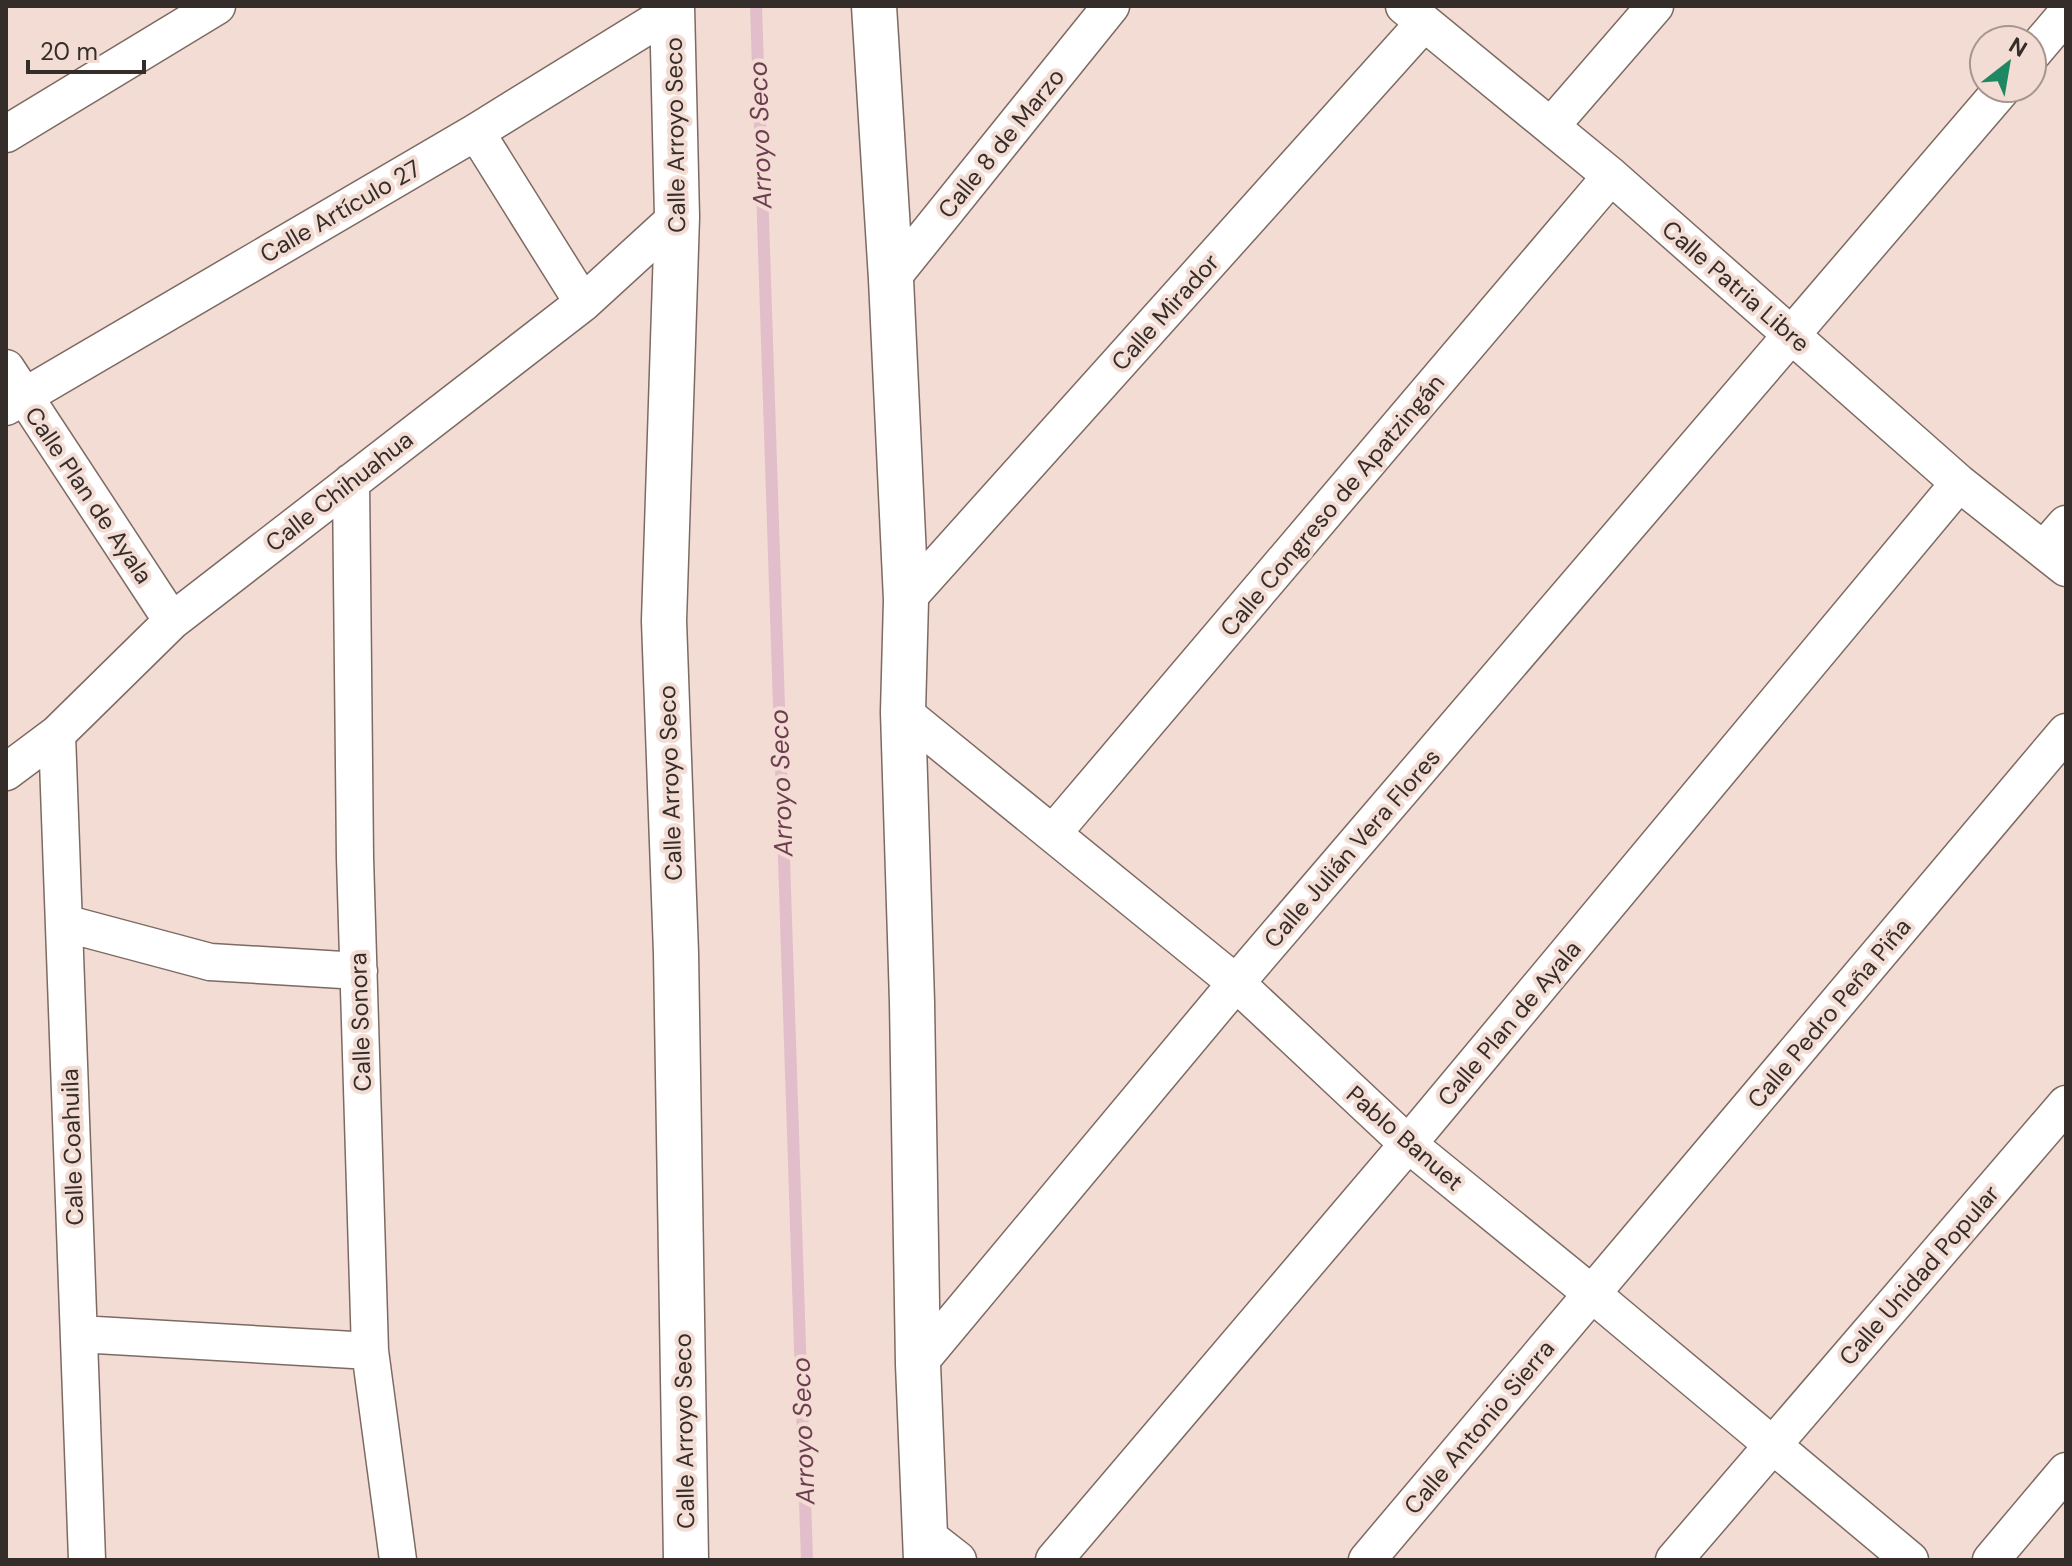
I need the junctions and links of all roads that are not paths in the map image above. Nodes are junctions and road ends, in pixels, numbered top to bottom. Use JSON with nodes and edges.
{"nodes":[{"id":1,"x":217,"y":6,"type":"edge"},
{"id":2,"x":874,"y":6,"type":"edge"},
{"id":3,"x":1111,"y":6,"type":"edge"},
{"id":4,"x":1655,"y":6,"type":"edge"},
{"id":5,"x":672,"y":9,"type":"edge"},
{"id":6,"x":2066,"y":14,"type":"edge"},
{"id":7,"x":1414,"y":15,"type":"edge"},
{"id":8,"x":2048,"y":35,"type":"edge"},
{"id":9,"x":1989,"y":104,"type":"edge"},
{"id":10,"x":1551,"y":126,"type":"junction"},
{"id":11,"x":476,"y":132,"type":"junction"},
{"id":12,"x":6,"y":134,"type":"edge"},
{"id":13,"x":1611,"y":176,"type":"junction"},
{"id":14,"x":677,"y":217,"type":"junction"},
{"id":15,"x":891,"y":279,"type":"junction"},
{"id":16,"x":583,"y":303,"type":"junction"},
{"id":17,"x":1791,"y":335,"type":"junction"},
{"id":18,"x":12,"y":390,"type":"edge"},
{"id":19,"x":351,"y":482,"type":"junction"},
{"id":20,"x":1959,"y":483,"type":"junction"},
{"id":21,"x":2059,"y":547,"type":"edge"},
{"id":22,"x":906,"y":600,"type":"junction"},
{"id":23,"x":172,"y":621,"type":"junction"},
{"id":24,"x":903,"y":712,"type":"junction"},
{"id":25,"x":2066,"y":732,"type":"edge"},
{"id":26,"x":57,"y":734,"type":"junction"},
{"id":27,"x":6,"y":772,"type":"edge"},
{"id":28,"x":1053,"y":833,"type":"junction"},
{"id":29,"x":64,"y":923,"type":"junction"},
{"id":30,"x":359,"y":971,"type":"junction"},
{"id":31,"x":1236,"y":983,"type":"junction"},
{"id":32,"x":2066,"y":1104,"type":"edge"},
{"id":33,"x":1408,"y":1144,"type":"junction"},
{"id":34,"x":1591,"y":1293,"type":"junction"},
{"id":35,"x":79,"y":1334,"type":"junction"},
{"id":36,"x":370,"y":1351,"type":"junction"},
{"id":37,"x":918,"y":1364,"type":"junction"},
{"id":38,"x":1771,"y":1446,"type":"junction"},
{"id":39,"x":2066,"y":1471,"type":"edge"},
{"id":40,"x":937,"y":1552,"type":"edge"},
{"id":41,"x":87,"y":1560,"type":"edge"},
{"id":42,"x":398,"y":1560,"type":"edge"},
{"id":43,"x":686,"y":1560,"type":"edge"},
{"id":44,"x":1054,"y":1560,"type":"edge"},
{"id":45,"x":1367,"y":1560,"type":"edge"},
{"id":46,"x":1674,"y":1560,"type":"edge"},
{"id":47,"x":1910,"y":1560,"type":"edge"},
{"id":48,"x":1991,"y":1560,"type":"edge"}],
"edges":[{"from":1,"to":12,"type":"street"},
{"from":2,"to":15,"type":"street"},
{"from":3,"to":15,"type":"street","name":"Calle 8 de Marzo"},
{"from":4,"to":10,"type":"street"},
{"from":5,"to":11,"type":"street","name":"Calle Artículo 27"},
{"from":5,"to":14,"type":"street","name":"Calle Arroyo Seco"},
{"from":6,"to":8,"type":"street"},
{"from":7,"to":10,"type":"street","name":"Calle Patria Libre"},
{"from":7,"to":22,"type":"street","name":"Calle Mirador"},
{"from":9,"to":17,"type":"street","name":"Calle Julián Vera Flores"},
{"from":10,"to":13,"type":"street","name":"Calle Patria Libre"},
{"from":11,"to":16,"type":"street"},
{"from":11,"to":18,"type":"street","name":"Calle Artículo 27"},
{"from":13,"to":17,"type":"street","name":"Calle Patria Libre"},
{"from":13,"to":28,"type":"street","name":"Calle Congreso de Apatzingán"},
{"from":14,"to":16,"type":"street","name":"Calle Chihuahua"},
{"from":14,"to":43,"type":"street","name":"Calle Arroyo Seco"},
{"from":15,"to":22,"type":"street"},
{"from":16,"to":19,"type":"street","name":"Calle Chihuahua"},
{"from":17,"to":20,"type":"street","name":"Calle Patria Libre"},
{"from":17,"to":31,"type":"street","name":"Calle Julián Vera Flores"},
{"from":18,"to":23,"type":"street","name":"Calle Plan de Ayala"},
{"from":19,"to":23,"type":"street","name":"Calle Chihuahua"},
{"from":19,"to":30,"type":"street","name":"Calle Sonora"},
{"from":20,"to":21,"type":"street","name":"Calle Patria Libre"},
{"from":20,"to":33,"type":"street","name":"Calle Plan de Ayala"},
{"from":22,"to":24,"type":"street"},
{"from":23,"to":26,"type":"street","name":"Calle Chihuahua"},
{"from":24,"to":28,"type":"street","name":"Pablo Banuet"},
{"from":24,"to":37,"type":"street"},
{"from":25,"to":34,"type":"street","name":"Calle Pedro Peña Piña"},
{"from":26,"to":27,"type":"street","name":"Calle Chihuahua"},
{"from":26,"to":29,"type":"street","name":"Calle Coahuila"},
{"from":28,"to":31,"type":"street","name":"Pablo Banuet"},
{"from":29,"to":30,"type":"street"},
{"from":29,"to":35,"type":"street","name":"Calle Coahuila"},
{"from":30,"to":36,"type":"street","name":"Calle Sonora"},
{"from":31,"to":33,"type":"street","name":"Pablo Banuet"},
{"from":31,"to":37,"type":"street","name":"Calle Julián Vera Flores"},
{"from":32,"to":38,"type":"street","name":"Calle Unidad Popular"},
{"from":33,"to":34,"type":"street","name":"Pablo Banuet"},
{"from":33,"to":44,"type":"street","name":"Calle Plan de Ayala"},
{"from":34,"to":38,"type":"street","name":"Pablo Banuet"},
{"from":34,"to":45,"type":"street","name":"Calle Antonio Sierra"},
{"from":35,"to":36,"type":"street"},
{"from":35,"to":41,"type":"street","name":"Calle Coahuila"},
{"from":36,"to":42,"type":"street","name":"Calle Sonora"},
{"from":37,"to":40,"type":"street"},
{"from":38,"to":46,"type":"street","name":"Calle Unidad Popular"},
{"from":38,"to":47,"type":"street","name":"Pablo Banuet"},
{"from":39,"to":48,"type":"street"}]}
